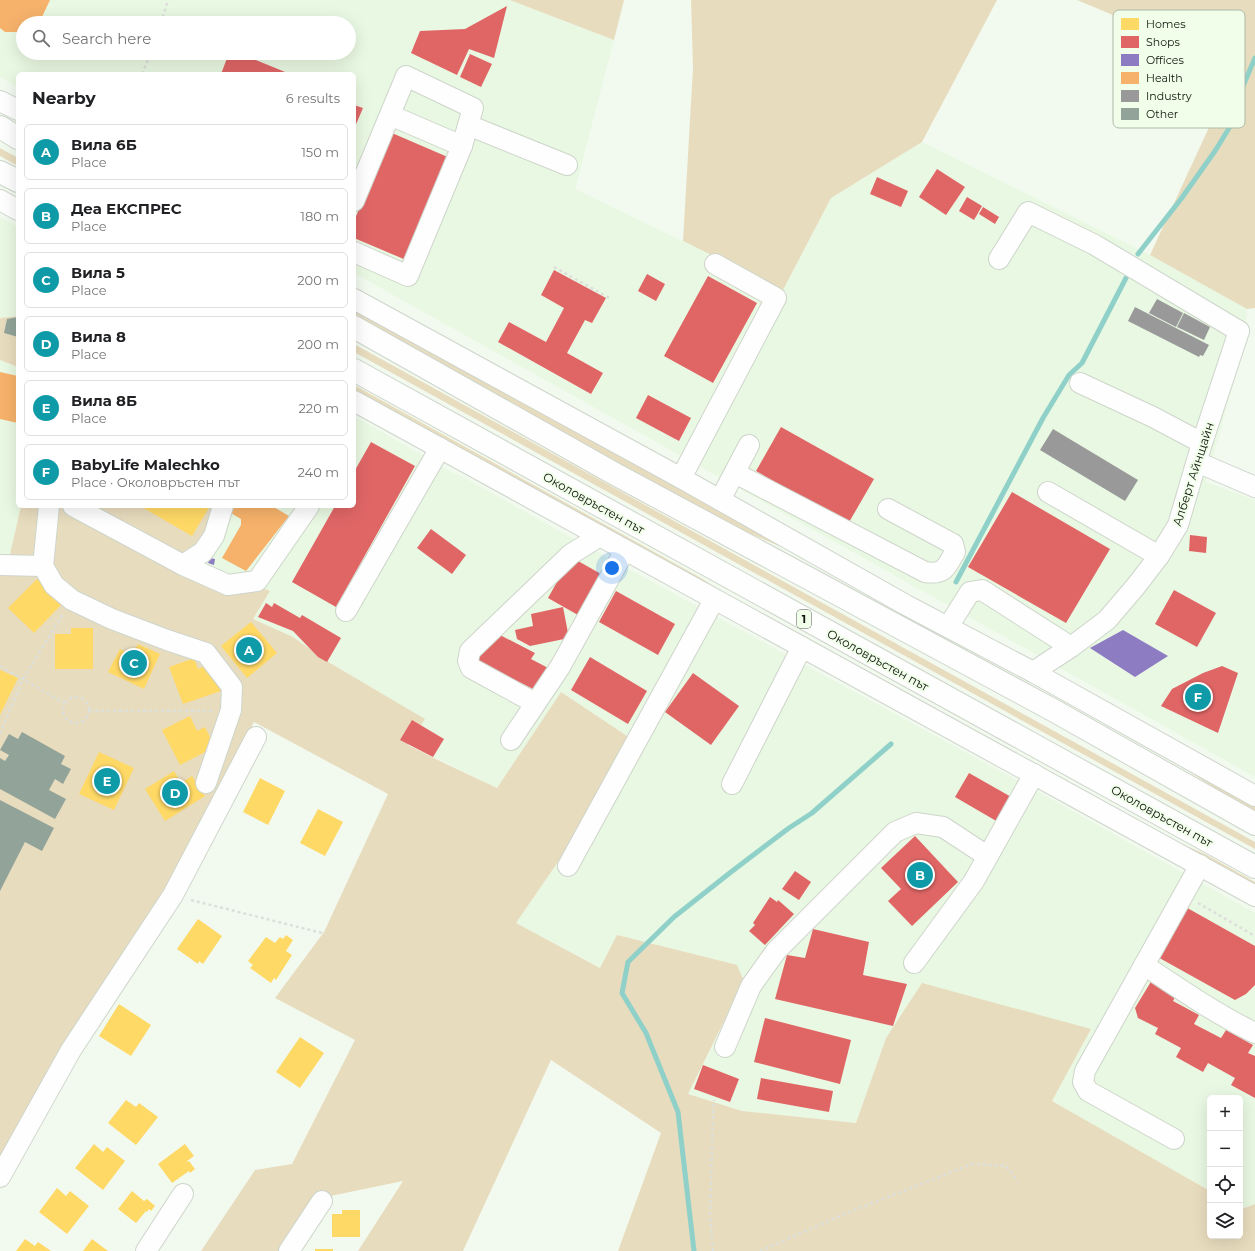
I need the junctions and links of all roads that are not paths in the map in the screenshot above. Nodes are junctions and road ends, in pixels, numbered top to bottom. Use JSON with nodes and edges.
{"nodes":[{"id":1,"x":0,"y":100,"type":"edge"},
{"id":2,"x":16,"y":109,"type":"edge"},
{"id":3,"x":390,"y":115,"type":"junction"},
{"id":4,"x":468,"y":125,"type":"junction"},
{"id":5,"x":0,"y":128,"type":"edge"},
{"id":6,"x":16,"y":137,"type":"edge"},
{"id":7,"x":462,"y":146,"type":"junction"},
{"id":8,"x":567,"y":165,"type":"dead end"},
{"id":9,"x":0,"y":172,"type":"edge"},
{"id":10,"x":0,"y":177,"type":"edge"},
{"id":11,"x":16,"y":182,"type":"edge"},
{"id":12,"x":16,"y":182,"type":"edge"},
{"id":13,"x":356,"y":196,"type":"edge"},
{"id":14,"x":0,"y":200,"type":"edge"},
{"id":15,"x":16,"y":209,"type":"edge"},
{"id":16,"x":356,"y":253,"type":"edge"},
{"id":17,"x":999,"y":259,"type":"dead end"},
{"id":18,"x":715,"y":264,"type":"dead end"},
{"id":19,"x":356,"y":300,"type":"edge"},
{"id":20,"x":356,"y":328,"type":"edge"},
{"id":21,"x":1247,"y":329,"type":"edge"},
{"id":22,"x":356,"y":371,"type":"edge"},
{"id":23,"x":1080,"y":383,"type":"dead end"},
{"id":24,"x":357,"y":409,"type":"edge"},
{"id":25,"x":749,"y":445,"type":"dead end"},
{"id":26,"x":440,"y":448,"type":"junction"},
{"id":27,"x":1200,"y":452,"type":"junction"},
{"id":28,"x":735,"y":472,"type":"junction"},
{"id":29,"x":681,"y":478,"type":"junction"},
{"id":30,"x":1255,"y":487,"type":"edge"},
{"id":31,"x":1048,"y":492,"type":"dead end"},
{"id":32,"x":720,"y":500,"type":"junction"},
{"id":33,"x":49,"y":508,"type":"edge"},
{"id":34,"x":77,"y":508,"type":"edge"},
{"id":35,"x":222,"y":508,"type":"edge"},
{"id":36,"x":309,"y":508,"type":"edge"},
{"id":37,"x":888,"y":509,"type":"dead end"},
{"id":38,"x":600,"y":536,"type":"junction"},
{"id":39,"x":625,"y":550,"type":"junction"},
{"id":40,"x":1159,"y":556,"type":"junction"},
{"id":41,"x":183,"y":565,"type":"junction"},
{"id":42,"x":0,"y":566,"type":"edge"},
{"id":43,"x":43,"y":566,"type":"junction"},
{"id":44,"x":714,"y":600,"type":"junction"},
{"id":45,"x":346,"y":611,"type":"dead end"},
{"id":46,"x":948,"y":628,"type":"junction"},
{"id":47,"x":802,"y":648,"type":"junction"},
{"id":48,"x":1071,"y":648,"type":"junction"},
{"id":49,"x":1033,"y":672,"type":"junction"},
{"id":50,"x":536,"y":703,"type":"junction"},
{"id":51,"x":256,"y":737,"type":"dead end"},
{"id":52,"x":511,"y":740,"type":"dead end"},
{"id":53,"x":1034,"y":774,"type":"junction"},
{"id":54,"x":206,"y":783,"type":"dead end"},
{"id":55,"x":732,"y":784,"type":"dead end"},
{"id":56,"x":1255,"y":796,"type":"edge"},
{"id":57,"x":1255,"y":824,"type":"edge"},
{"id":58,"x":987,"y":856,"type":"junction"},
{"id":59,"x":1200,"y":865,"type":"junction"},
{"id":60,"x":568,"y":866,"type":"dead end"},
{"id":61,"x":1255,"y":867,"type":"edge"},
{"id":62,"x":1255,"y":896,"type":"edge"},
{"id":63,"x":914,"y":963,"type":"dead end"},
{"id":64,"x":1144,"y":964,"type":"junction"},
{"id":65,"x":1255,"y":1033,"type":"edge"},
{"id":66,"x":725,"y":1048,"type":"dead end"},
{"id":67,"x":1174,"y":1140,"type":"dead end"},
{"id":68,"x":0,"y":1177,"type":"edge"},
{"id":69,"x":183,"y":1194,"type":"dead end"},
{"id":70,"x":322,"y":1200,"type":"dead end"},
{"id":71,"x":146,"y":1251,"type":"edge"},
{"id":72,"x":289,"y":1251,"type":"edge"}],
"edges":[{"from":1,"to":2,"type":"street"},
{"from":3,"to":4,"type":"street"},
{"from":3,"to":7,"type":"street"},
{"from":3,"to":13,"type":"street"},
{"from":4,"to":7,"type":"street"},
{"from":4,"to":8,"type":"street"},
{"from":5,"to":6,"type":"highway"},
{"from":7,"to":16,"type":"street"},
{"from":9,"to":11,"type":"highway"},
{"from":10,"to":12,"type":"highway"},
{"from":14,"to":15,"type":"street"},
{"from":17,"to":21,"type":"street"},
{"from":18,"to":29,"type":"street"},
{"from":19,"to":29,"type":"street"},
{"from":20,"to":57,"type":"highway"},
{"from":21,"to":27,"type":"street","name":"Алберт Айнщайн"},
{"from":22,"to":61,"type":"highway","name":"Околовръстен път","number":"1"},
{"from":23,"to":27,"type":"street"},
{"from":24,"to":26,"type":"street"},
{"from":25,"to":28,"type":"street"},
{"from":26,"to":38,"type":"street"},
{"from":26,"to":45,"type":"street"},
{"from":27,"to":30,"type":"street"},
{"from":27,"to":40,"type":"street","name":"Алберт Айнщайн"},
{"from":28,"to":32,"type":"street"},
{"from":28,"to":37,"type":"street"},
{"from":29,"to":32,"type":"street"},
{"from":31,"to":40,"type":"street"},
{"from":32,"to":46,"type":"street"},
{"from":33,"to":43,"type":"street"},
{"from":34,"to":41,"type":"street"},
{"from":35,"to":41,"type":"street"},
{"from":36,"to":41,"type":"street"},
{"from":38,"to":39,"type":"street"},
{"from":38,"to":50,"type":"street"},
{"from":39,"to":44,"type":"street"},
{"from":39,"to":50,"type":"street"},
{"from":40,"to":48,"type":"street","name":"Алберт Айнщайн"},
{"from":42,"to":43,"type":"street"},
{"from":43,"to":54,"type":"street"},
{"from":44,"to":47,"type":"street"},
{"from":44,"to":60,"type":"street"},
{"from":46,"to":48,"type":"street"},
{"from":46,"to":49,"type":"street"},
{"from":47,"to":53,"type":"street"},
{"from":47,"to":55,"type":"street"},
{"from":48,"to":49,"type":"street","name":"Алберт Айнщайн"},
{"from":49,"to":56,"type":"street"},
{"from":50,"to":52,"type":"street"},
{"from":51,"to":68,"type":"street"},
{"from":53,"to":58,"type":"street"},
{"from":53,"to":59,"type":"street"},
{"from":58,"to":63,"type":"street"},
{"from":58,"to":66,"type":"street"},
{"from":59,"to":62,"type":"street"},
{"from":59,"to":64,"type":"street"},
{"from":64,"to":65,"type":"street"},
{"from":64,"to":67,"type":"street"},
{"from":69,"to":71,"type":"street"},
{"from":70,"to":72,"type":"street"}]}
